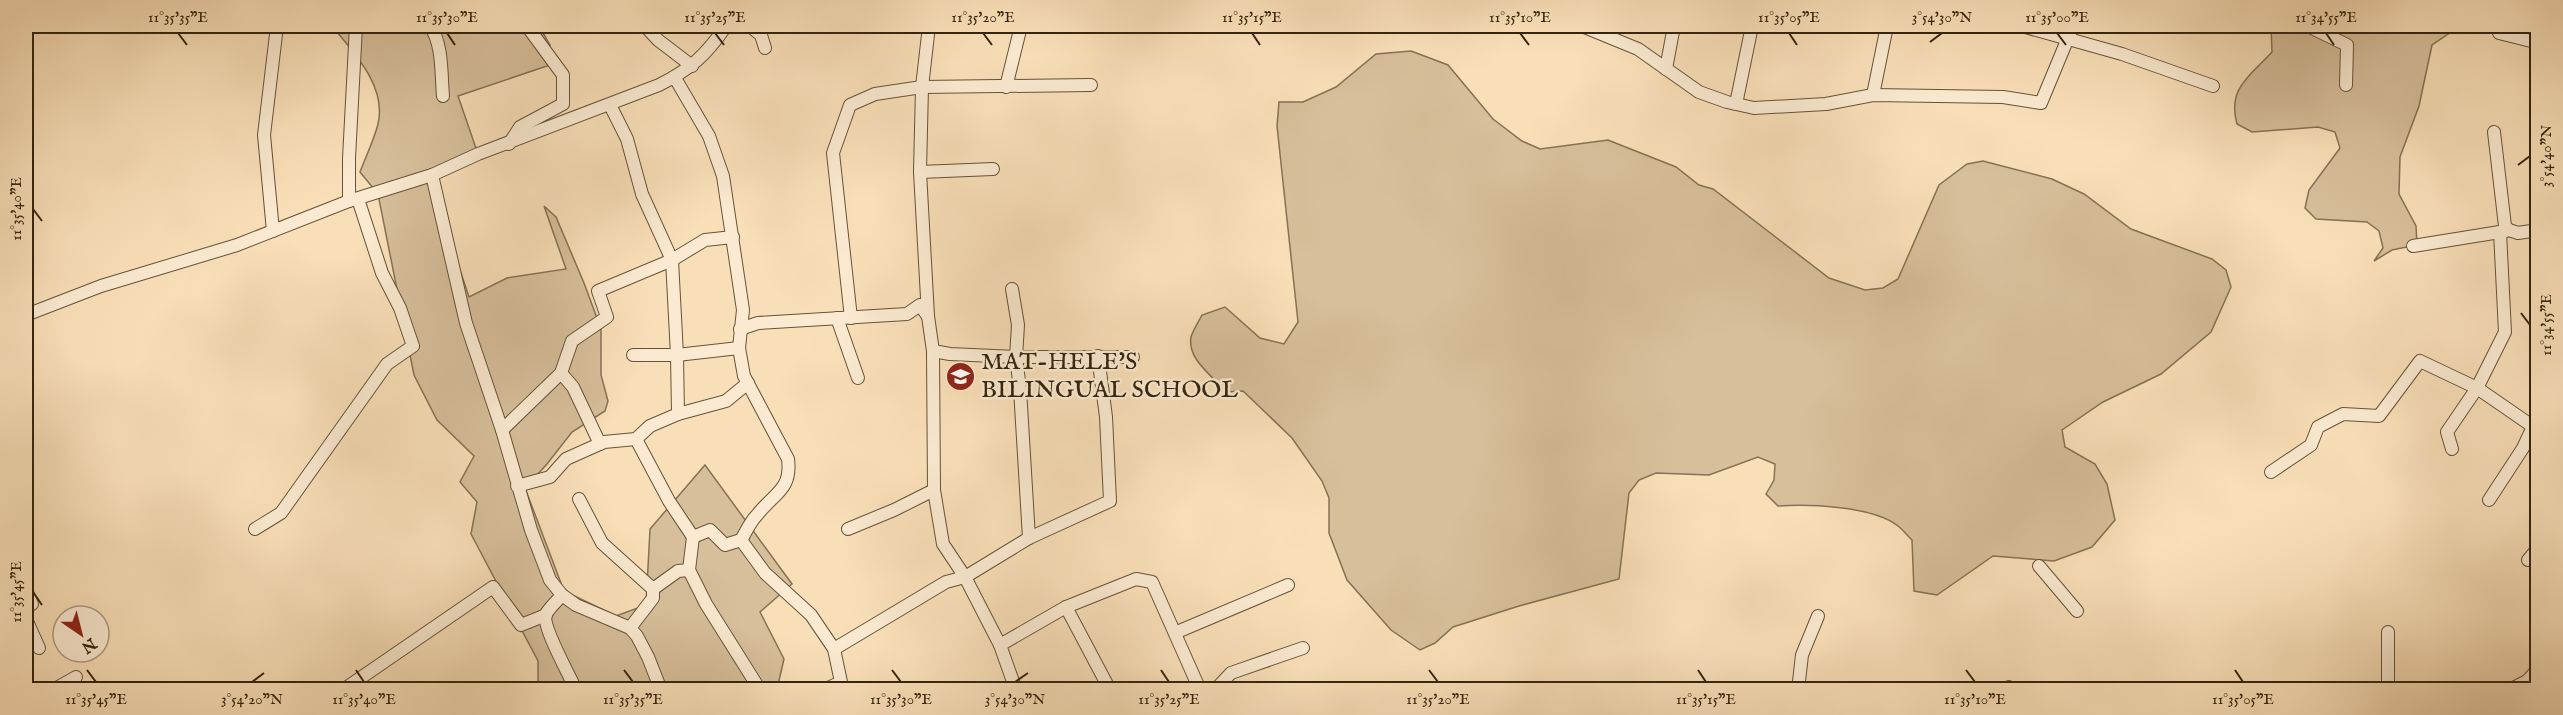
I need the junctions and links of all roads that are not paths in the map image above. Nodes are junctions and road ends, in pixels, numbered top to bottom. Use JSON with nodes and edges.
{"nodes":[{"id":1,"x":277,"y":26,"type":"edge"},
{"id":2,"x":356,"y":26,"type":"edge"},
{"id":3,"x":430,"y":26,"type":"edge"},
{"id":4,"x":527,"y":26,"type":"edge"},
{"id":5,"x":645,"y":26,"type":"edge"},
{"id":6,"x":726,"y":26,"type":"edge"},
{"id":7,"x":750,"y":26,"type":"edge"},
{"id":8,"x":929,"y":26,"type":"edge"},
{"id":9,"x":1021,"y":26,"type":"edge"},
{"id":10,"x":1582,"y":26,"type":"edge"},
{"id":11,"x":1674,"y":26,"type":"edge"},
{"id":12,"x":1752,"y":26,"type":"edge"},
{"id":13,"x":1887,"y":26,"type":"edge"},
{"id":14,"x":2022,"y":26,"type":"edge"},
{"id":15,"x":2073,"y":26,"type":"edge"},
{"id":16,"x":2308,"y":26,"type":"edge"},
{"id":17,"x":2499,"y":33,"type":"dead end"},
{"id":18,"x":2068,"y":38,"type":"junction"},
{"id":19,"x":2538,"y":39,"type":"edge"},
{"id":20,"x":765,"y":48,"type":"dead end"},
{"id":21,"x":692,"y":66,"type":"junction"},
{"id":22,"x":1666,"y":69,"type":"junction"},
{"id":23,"x":675,"y":78,"type":"junction"},
{"id":24,"x":1091,"y":85,"type":"dead end"},
{"id":25,"x":2346,"y":85,"type":"dead end"},
{"id":26,"x":2213,"y":86,"type":"dead end"},
{"id":27,"x":922,"y":87,"type":"junction"},
{"id":28,"x":1006,"y":87,"type":"junction"},
{"id":29,"x":1873,"y":95,"type":"junction"},
{"id":30,"x":443,"y":96,"type":"dead end"},
{"id":31,"x":1736,"y":104,"type":"junction"},
{"id":32,"x":610,"y":105,"type":"junction"},
{"id":33,"x":2494,"y":132,"type":"dead end"},
{"id":34,"x":509,"y":144,"type":"junction"},
{"id":35,"x":993,"y":169,"type":"dead end"},
{"id":36,"x":920,"y":172,"type":"junction"},
{"id":37,"x":432,"y":175,"type":"junction"},
{"id":38,"x":354,"y":200,"type":"junction"},
{"id":39,"x":2538,"y":230,"type":"edge"},
{"id":40,"x":273,"y":231,"type":"junction"},
{"id":41,"x":2504,"y":231,"type":"junction"},
{"id":42,"x":733,"y":237,"type":"junction"},
{"id":43,"x":2413,"y":246,"type":"dead end"},
{"id":44,"x":672,"y":260,"type":"junction"},
{"id":45,"x":1012,"y":289,"type":"dead end"},
{"id":46,"x":743,"y":310,"type":"junction"},
{"id":47,"x":26,"y":315,"type":"edge"},
{"id":48,"x":928,"y":316,"type":"junction"},
{"id":49,"x":837,"y":318,"type":"junction"},
{"id":50,"x":851,"y":318,"type":"junction"},
{"id":51,"x":758,"y":323,"type":"junction"},
{"id":52,"x":740,"y":329,"type":"junction"},
{"id":53,"x":739,"y":348,"type":"junction"},
{"id":54,"x":933,"y":351,"type":"junction"},
{"id":55,"x":633,"y":355,"type":"dead end"},
{"id":56,"x":677,"y":355,"type":"junction"},
{"id":57,"x":1098,"y":356,"type":"junction"},
{"id":58,"x":1016,"y":357,"type":"junction"},
{"id":59,"x":1133,"y":357,"type":"dead end"},
{"id":60,"x":561,"y":373,"type":"junction"},
{"id":61,"x":858,"y":378,"type":"dead end"},
{"id":62,"x":748,"y":383,"type":"junction"},
{"id":63,"x":2477,"y":388,"type":"junction"},
{"id":64,"x":678,"y":414,"type":"junction"},
{"id":65,"x":2536,"y":424,"type":"edge"},
{"id":66,"x":502,"y":430,"type":"junction"},
{"id":67,"x":636,"y":439,"type":"junction"},
{"id":68,"x":600,"y":444,"type":"junction"},
{"id":69,"x":2452,"y":449,"type":"dead end"},
{"id":70,"x":2271,"y":472,"type":"dead end"},
{"id":71,"x":517,"y":486,"type":"junction"},
{"id":72,"x":934,"y":490,"type":"junction"},
{"id":73,"x":579,"y":499,"type":"dead end"},
{"id":74,"x":2489,"y":500,"type":"dead end"},
{"id":75,"x":255,"y":529,"type":"dead end"},
{"id":76,"x":848,"y":529,"type":"dead end"},
{"id":77,"x":693,"y":537,"type":"junction"},
{"id":78,"x":1029,"y":538,"type":"junction"},
{"id":79,"x":741,"y":540,"type":"junction"},
{"id":80,"x":2538,"y":548,"type":"edge"},
{"id":81,"x":2528,"y":560,"type":"dead end"},
{"id":82,"x":2039,"y":566,"type":"dead end"},
{"id":83,"x":688,"y":570,"type":"junction"},
{"id":84,"x":965,"y":577,"type":"junction"},
{"id":85,"x":1288,"y":585,"type":"dead end"},
{"id":86,"x":653,"y":589,"type":"junction"},
{"id":87,"x":26,"y":590,"type":"edge"},
{"id":88,"x":562,"y":595,"type":"junction"},
{"id":89,"x":26,"y":606,"type":"edge"},
{"id":90,"x":1066,"y":607,"type":"junction"},
{"id":91,"x":2077,"y":611,"type":"dead end"},
{"id":92,"x":546,"y":615,"type":"junction"},
{"id":93,"x":1818,"y":616,"type":"dead end"},
{"id":94,"x":26,"y":619,"type":"edge"},
{"id":95,"x":630,"y":628,"type":"junction"},
{"id":96,"x":1176,"y":632,"type":"junction"},
{"id":97,"x":2388,"y":632,"type":"dead end"},
{"id":98,"x":999,"y":645,"type":"junction"},
{"id":99,"x":39,"y":648,"type":"dead end"},
{"id":100,"x":1303,"y":648,"type":"dead end"},
{"id":101,"x":834,"y":649,"type":"junction"},
{"id":102,"x":2538,"y":669,"type":"edge"},
{"id":103,"x":76,"y":677,"type":"dead end"},
{"id":104,"x":2532,"y":681,"type":"edge"},
{"id":105,"x":844,"y":686,"type":"edge"},
{"id":106,"x":53,"y":690,"type":"edge"},
{"id":107,"x":343,"y":690,"type":"edge"},
{"id":108,"x":576,"y":690,"type":"edge"},
{"id":109,"x":661,"y":690,"type":"edge"},
{"id":110,"x":760,"y":690,"type":"edge"},
{"id":111,"x":824,"y":690,"type":"edge"},
{"id":112,"x":1016,"y":690,"type":"edge"},
{"id":113,"x":1110,"y":690,"type":"edge"},
{"id":114,"x":1200,"y":690,"type":"edge"},
{"id":115,"x":1215,"y":690,"type":"edge"},
{"id":116,"x":1798,"y":690,"type":"edge"},
{"id":117,"x":2388,"y":690,"type":"edge"},
{"id":118,"x":2510,"y":690,"type":"edge"}],
"edges":[{"from":1,"to":40,"type":"street"},
{"from":2,"to":38,"type":"street"},
{"from":3,"to":30,"type":"street"},
{"from":4,"to":34,"type":"street"},
{"from":5,"to":21,"type":"street"},
{"from":6,"to":21,"type":"street"},
{"from":7,"to":20,"type":"street"},
{"from":8,"to":27,"type":"street"},
{"from":9,"to":28,"type":"street"},
{"from":10,"to":22,"type":"street"},
{"from":11,"to":22,"type":"street"},
{"from":12,"to":31,"type":"street"},
{"from":13,"to":29,"type":"street"},
{"from":14,"to":18,"type":"street"},
{"from":15,"to":18,"type":"street"},
{"from":16,"to":25,"type":"street"},
{"from":17,"to":19,"type":"street"},
{"from":18,"to":26,"type":"street"},
{"from":18,"to":29,"type":"street"},
{"from":21,"to":23,"type":"street"},
{"from":22,"to":31,"type":"street"},
{"from":23,"to":32,"type":"street"},
{"from":23,"to":42,"type":"street"},
{"from":24,"to":28,"type":"street"},
{"from":27,"to":28,"type":"street"},
{"from":27,"to":36,"type":"street"},
{"from":27,"to":50,"type":"street"},
{"from":29,"to":31,"type":"street"},
{"from":32,"to":34,"type":"street"},
{"from":32,"to":44,"type":"street"},
{"from":33,"to":41,"type":"street"},
{"from":34,"to":37,"type":"street"},
{"from":35,"to":36,"type":"street"},
{"from":36,"to":48,"type":"street"},
{"from":37,"to":38,"type":"street"},
{"from":37,"to":66,"type":"street"},
{"from":38,"to":40,"type":"street"},
{"from":38,"to":75,"type":"street"},
{"from":39,"to":41,"type":"street"},
{"from":40,"to":47,"type":"street"},
{"from":41,"to":43,"type":"street"},
{"from":41,"to":63,"type":"street"},
{"from":42,"to":44,"type":"street"},
{"from":42,"to":46,"type":"street"},
{"from":44,"to":56,"type":"street"},
{"from":44,"to":60,"type":"street"},
{"from":45,"to":58,"type":"street"},
{"from":46,"to":51,"type":"street"},
{"from":46,"to":52,"type":"street"},
{"from":48,"to":50,"type":"street"},
{"from":48,"to":54,"type":"street"},
{"from":49,"to":50,"type":"street"},
{"from":49,"to":51,"type":"street"},
{"from":49,"to":61,"type":"street"},
{"from":51,"to":52,"type":"street"},
{"from":52,"to":53,"type":"street"},
{"from":53,"to":56,"type":"street"},
{"from":53,"to":62,"type":"street"},
{"from":54,"to":58,"type":"street"},
{"from":54,"to":72,"type":"street"},
{"from":55,"to":56,"type":"street"},
{"from":56,"to":64,"type":"street"},
{"from":57,"to":58,"type":"street"},
{"from":57,"to":59,"type":"street"},
{"from":57,"to":78,"type":"street"},
{"from":58,"to":78,"type":"street"},
{"from":60,"to":66,"type":"street"},
{"from":60,"to":68,"type":"street"},
{"from":62,"to":64,"type":"street"},
{"from":62,"to":79,"type":"street"},
{"from":63,"to":65,"type":"street"},
{"from":63,"to":69,"type":"street"},
{"from":63,"to":70,"type":"street"},
{"from":64,"to":67,"type":"street"},
{"from":65,"to":74,"type":"street"},
{"from":66,"to":71,"type":"street"},
{"from":67,"to":68,"type":"street"},
{"from":67,"to":77,"type":"street"},
{"from":68,"to":71,"type":"street"},
{"from":71,"to":88,"type":"street"},
{"from":72,"to":76,"type":"street"},
{"from":72,"to":84,"type":"street"},
{"from":73,"to":86,"type":"street"},
{"from":77,"to":79,"type":"street"},
{"from":77,"to":83,"type":"street"},
{"from":78,"to":84,"type":"street"},
{"from":79,"to":101,"type":"street"},
{"from":80,"to":81,"type":"street"},
{"from":82,"to":91,"type":"street"},
{"from":83,"to":86,"type":"street"},
{"from":83,"to":110,"type":"street"},
{"from":84,"to":98,"type":"street"},
{"from":84,"to":101,"type":"street"},
{"from":85,"to":96,"type":"street"},
{"from":86,"to":95,"type":"street"},
{"from":87,"to":89,"type":"street"},
{"from":88,"to":92,"type":"street"},
{"from":88,"to":95,"type":"street"},
{"from":90,"to":96,"type":"street"},
{"from":90,"to":98,"type":"street"},
{"from":90,"to":113,"type":"street"},
{"from":92,"to":107,"type":"street"},
{"from":92,"to":108,"type":"street"},
{"from":93,"to":116,"type":"street"},
{"from":94,"to":99,"type":"street"},
{"from":95,"to":109,"type":"street"},
{"from":96,"to":114,"type":"street"},
{"from":97,"to":117,"type":"street"},
{"from":98,"to":112,"type":"street"},
{"from":100,"to":115,"type":"street"},
{"from":101,"to":105,"type":"street"},
{"from":102,"to":104,"type":"street"},
{"from":103,"to":106,"type":"street"},
{"from":104,"to":118,"type":"street"},
{"from":105,"to":111,"type":"street"}]}
